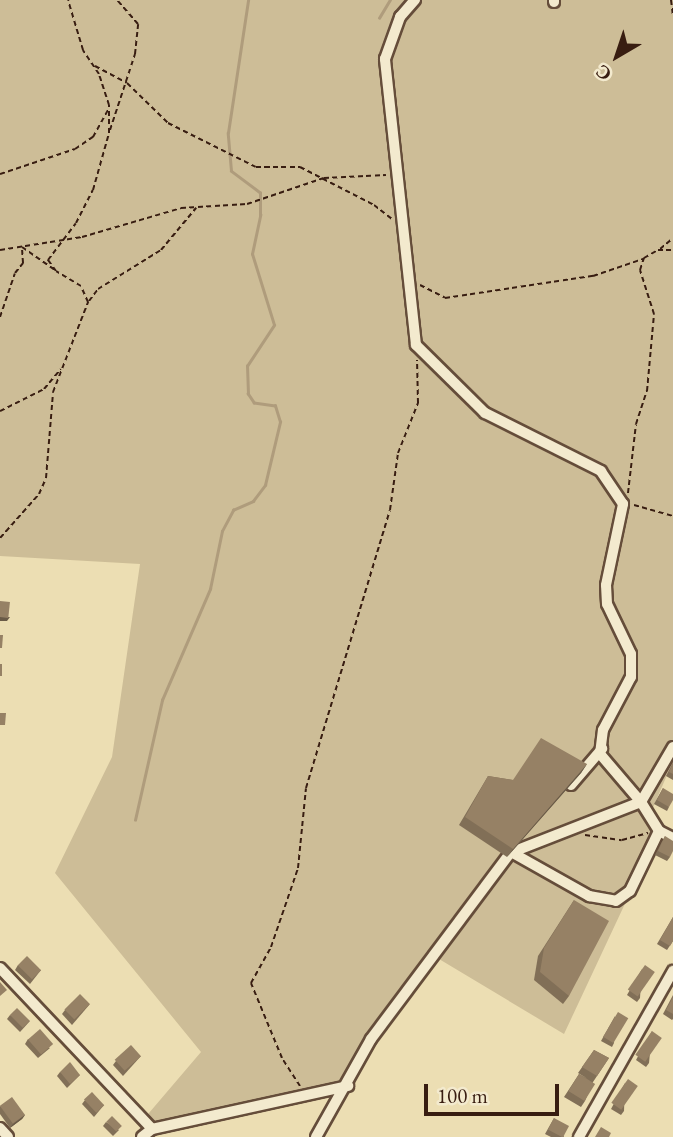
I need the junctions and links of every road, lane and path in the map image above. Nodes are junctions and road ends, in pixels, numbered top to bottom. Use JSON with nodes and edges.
{"nodes":[{"id":1,"x":68,"y":0,"type":"edge"},
{"id":2,"x":117,"y":0,"type":"edge"},
{"id":3,"x":415,"y":0,"type":"edge"},
{"id":4,"x":670,"y":0,"type":"edge"},
{"id":5,"x":673,"y":16,"type":"edge"},
{"id":6,"x":94,"y":66,"type":"junction"},
{"id":7,"x":127,"y":83,"type":"junction"},
{"id":8,"x":109,"y":105,"type":"junction"},
{"id":9,"x":109,"y":133,"type":"junction"},
{"id":10,"x":397,"y":172,"type":"junction"},
{"id":11,"x":0,"y":174,"type":"edge"},
{"id":12,"x":324,"y":178,"type":"junction"},
{"id":13,"x":196,"y":208,"type":"junction"},
{"id":14,"x":673,"y":238,"type":"edge"},
{"id":15,"x":404,"y":239,"type":"junction"},
{"id":16,"x":60,"y":241,"type":"junction"},
{"id":17,"x":22,"y":247,"type":"junction"},
{"id":18,"x":0,"y":250,"type":"edge"},
{"id":19,"x":658,"y":250,"type":"junction"},
{"id":20,"x":673,"y":250,"type":"edge"},
{"id":21,"x":644,"y":258,"type":"junction"},
{"id":22,"x":410,"y":269,"type":"junction"},
{"id":23,"x":56,"y":271,"type":"junction"},
{"id":24,"x":88,"y":302,"type":"junction"},
{"id":25,"x":0,"y":317,"type":"edge"},
{"id":26,"x":416,"y":345,"type":"junction"},
{"id":27,"x":62,"y":366,"type":"junction"},
{"id":28,"x":0,"y":411,"type":"edge"},
{"id":29,"x":623,"y":503,"type":"junction"},
{"id":30,"x":673,"y":516,"type":"edge"},
{"id":31,"x":0,"y":538,"type":"edge"},
{"id":32,"x":604,"y":747,"type":"junction"},
{"id":33,"x":673,"y":747,"type":"edge"},
{"id":34,"x":563,"y":793,"type":"edge"},
{"id":35,"x":641,"y":802,"type":"junction"},
{"id":36,"x":659,"y":831,"type":"junction"},
{"id":37,"x":528,"y":833,"type":"edge"},
{"id":38,"x":580,"y":834,"type":"dead end"},
{"id":39,"x":673,"y":838,"type":"edge"},
{"id":40,"x":510,"y":853,"type":"junction"},
{"id":41,"x":0,"y":968,"type":"edge"},
{"id":42,"x":673,"y":971,"type":"edge"},
{"id":43,"x":348,"y":1086,"type":"junction"},
{"id":44,"x":306,"y":1096,"type":"junction"},
{"id":45,"x":0,"y":1128,"type":"edge"},
{"id":46,"x":152,"y":1129,"type":"junction"},
{"id":47,"x":8,"y":1137,"type":"edge"},
{"id":48,"x":142,"y":1137,"type":"edge"},
{"id":49,"x":316,"y":1137,"type":"edge"},
{"id":50,"x":579,"y":1137,"type":"edge"}],
"edges":[{"from":1,"to":6,"type":"path"},
{"from":2,"to":7,"type":"path"},
{"from":3,"to":10,"type":"street"},
{"from":4,"to":5,"type":"path"},
{"from":6,"to":7,"type":"path"},
{"from":6,"to":8,"type":"path"},
{"from":7,"to":9,"type":"path"},
{"from":7,"to":12,"type":"path"},
{"from":8,"to":9,"type":"path"},
{"from":8,"to":11,"type":"path"},
{"from":9,"to":16,"type":"path"},
{"from":10,"to":12,"type":"path"},
{"from":10,"to":15,"type":"street"},
{"from":12,"to":13,"type":"path"},
{"from":12,"to":15,"type":"path"},
{"from":13,"to":16,"type":"path"},
{"from":13,"to":24,"type":"path"},
{"from":14,"to":19,"type":"path"},
{"from":15,"to":22,"type":"street"},
{"from":16,"to":17,"type":"path"},
{"from":16,"to":23,"type":"path"},
{"from":17,"to":18,"type":"path"},
{"from":17,"to":23,"type":"path"},
{"from":17,"to":25,"type":"path"},
{"from":19,"to":20,"type":"path"},
{"from":19,"to":21,"type":"path"},
{"from":21,"to":22,"type":"path"},
{"from":21,"to":29,"type":"path"},
{"from":22,"to":26,"type":"street"},
{"from":23,"to":24,"type":"path"},
{"from":24,"to":27,"type":"path"},
{"from":26,"to":29,"type":"street"},
{"from":26,"to":44,"type":"path"},
{"from":27,"to":28,"type":"path"},
{"from":27,"to":31,"type":"path"},
{"from":29,"to":30,"type":"path"},
{"from":29,"to":32,"type":"street"},
{"from":32,"to":34,"type":"street"},
{"from":32,"to":35,"type":"street"},
{"from":33,"to":35,"type":"street"},
{"from":35,"to":36,"type":"street"},
{"from":35,"to":40,"type":"street"},
{"from":36,"to":38,"type":"path"},
{"from":36,"to":39,"type":"street"},
{"from":36,"to":40,"type":"street"},
{"from":37,"to":40,"type":"street"},
{"from":40,"to":43,"type":"street"},
{"from":41,"to":46,"type":"street"},
{"from":42,"to":50,"type":"street"},
{"from":43,"to":44,"type":"street"},
{"from":43,"to":49,"type":"street"},
{"from":44,"to":46,"type":"street"},
{"from":45,"to":47,"type":"street"},
{"from":46,"to":48,"type":"street"}]}
